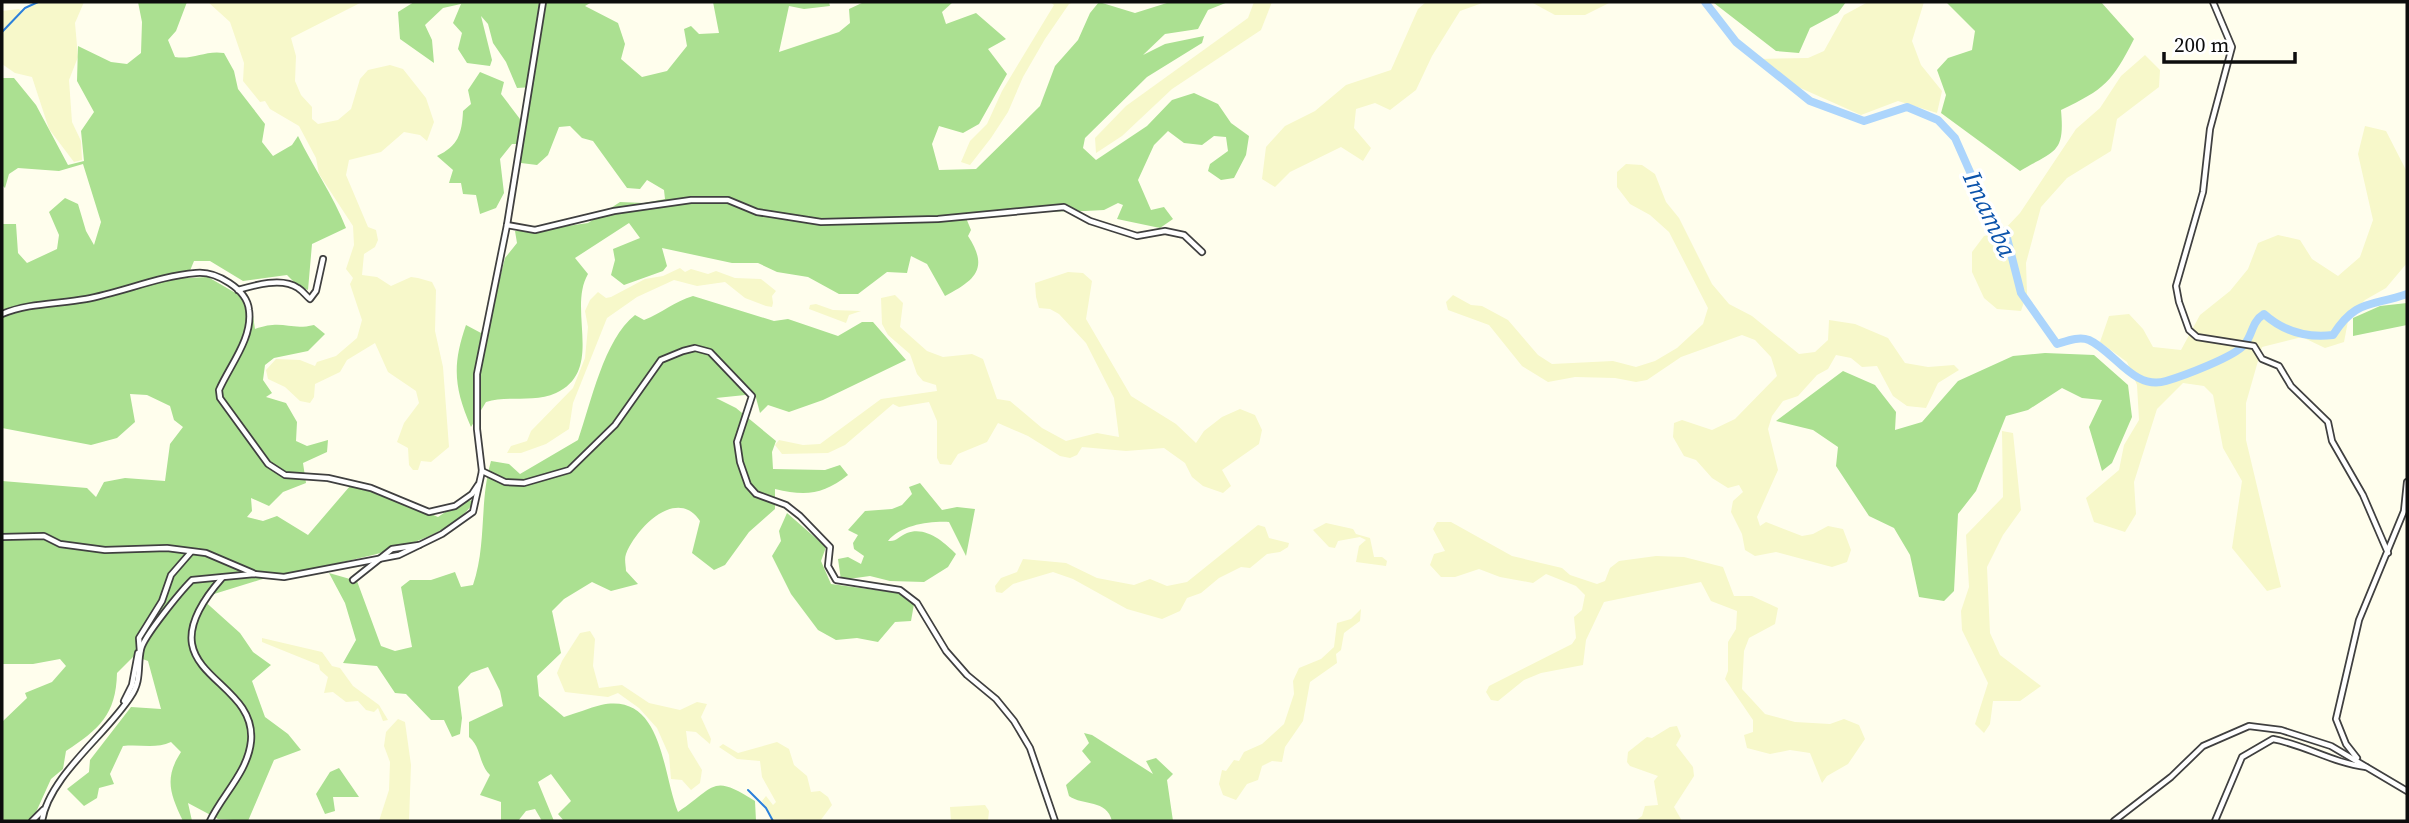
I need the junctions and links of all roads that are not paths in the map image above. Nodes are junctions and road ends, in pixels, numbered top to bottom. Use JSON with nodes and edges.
{"nodes":[{"id":1,"x":543,"y":2,"type":"edge"},
{"id":2,"x":2213,"y":2,"type":"edge"},
{"id":3,"x":507,"y":225,"type":"junction"},
{"id":4,"x":1202,"y":252,"type":"dead end"},
{"id":5,"x":323,"y":259,"type":"dead end"},
{"id":6,"x":238,"y":290,"type":"junction"},
{"id":7,"x":2,"y":314,"type":"edge"},
{"id":8,"x":482,"y":471,"type":"junction"},
{"id":9,"x":2407,"y":482,"type":"edge"},
{"id":10,"x":2,"y":537,"type":"edge"},
{"id":11,"x":192,"y":551,"type":"junction"},
{"id":12,"x":2388,"y":553,"type":"junction"},
{"id":13,"x":379,"y":559,"type":"junction"},
{"id":14,"x":254,"y":574,"type":"junction"},
{"id":15,"x":222,"y":578,"type":"junction"},
{"id":16,"x":353,"y":580,"type":"dead end"},
{"id":17,"x":140,"y":651,"type":"junction"},
{"id":18,"x":2360,"y":761,"type":"junction"},
{"id":19,"x":2370,"y":768,"type":"junction"},
{"id":20,"x":2407,"y":791,"type":"edge"},
{"id":21,"x":44,"y":810,"type":"junction"},
{"id":22,"x":32,"y":821,"type":"edge"},
{"id":23,"x":42,"y":821,"type":"edge"},
{"id":24,"x":210,"y":821,"type":"edge"},
{"id":25,"x":1055,"y":821,"type":"edge"},
{"id":26,"x":2114,"y":821,"type":"edge"},
{"id":27,"x":2215,"y":821,"type":"edge"}],
"edges":[{"from":1,"to":3,"type":"street"},
{"from":2,"to":12,"type":"street"},
{"from":3,"to":4,"type":"street"},
{"from":3,"to":8,"type":"street"},
{"from":5,"to":6,"type":"street"},
{"from":6,"to":7,"type":"street"},
{"from":6,"to":8,"type":"street"},
{"from":8,"to":13,"type":"street"},
{"from":8,"to":25,"type":"street"},
{"from":9,"to":12,"type":"street"},
{"from":10,"to":11,"type":"street"},
{"from":11,"to":14,"type":"street"},
{"from":11,"to":17,"type":"street"},
{"from":12,"to":18,"type":"street"},
{"from":13,"to":14,"type":"street"},
{"from":13,"to":16,"type":"street"},
{"from":14,"to":15,"type":"street"},
{"from":15,"to":17,"type":"street"},
{"from":15,"to":24,"type":"street"},
{"from":17,"to":21,"type":"street"},
{"from":18,"to":19,"type":"street"},
{"from":18,"to":26,"type":"street"},
{"from":19,"to":20,"type":"street"},
{"from":19,"to":27,"type":"street"},
{"from":21,"to":22,"type":"street"},
{"from":21,"to":23,"type":"street"}]}
